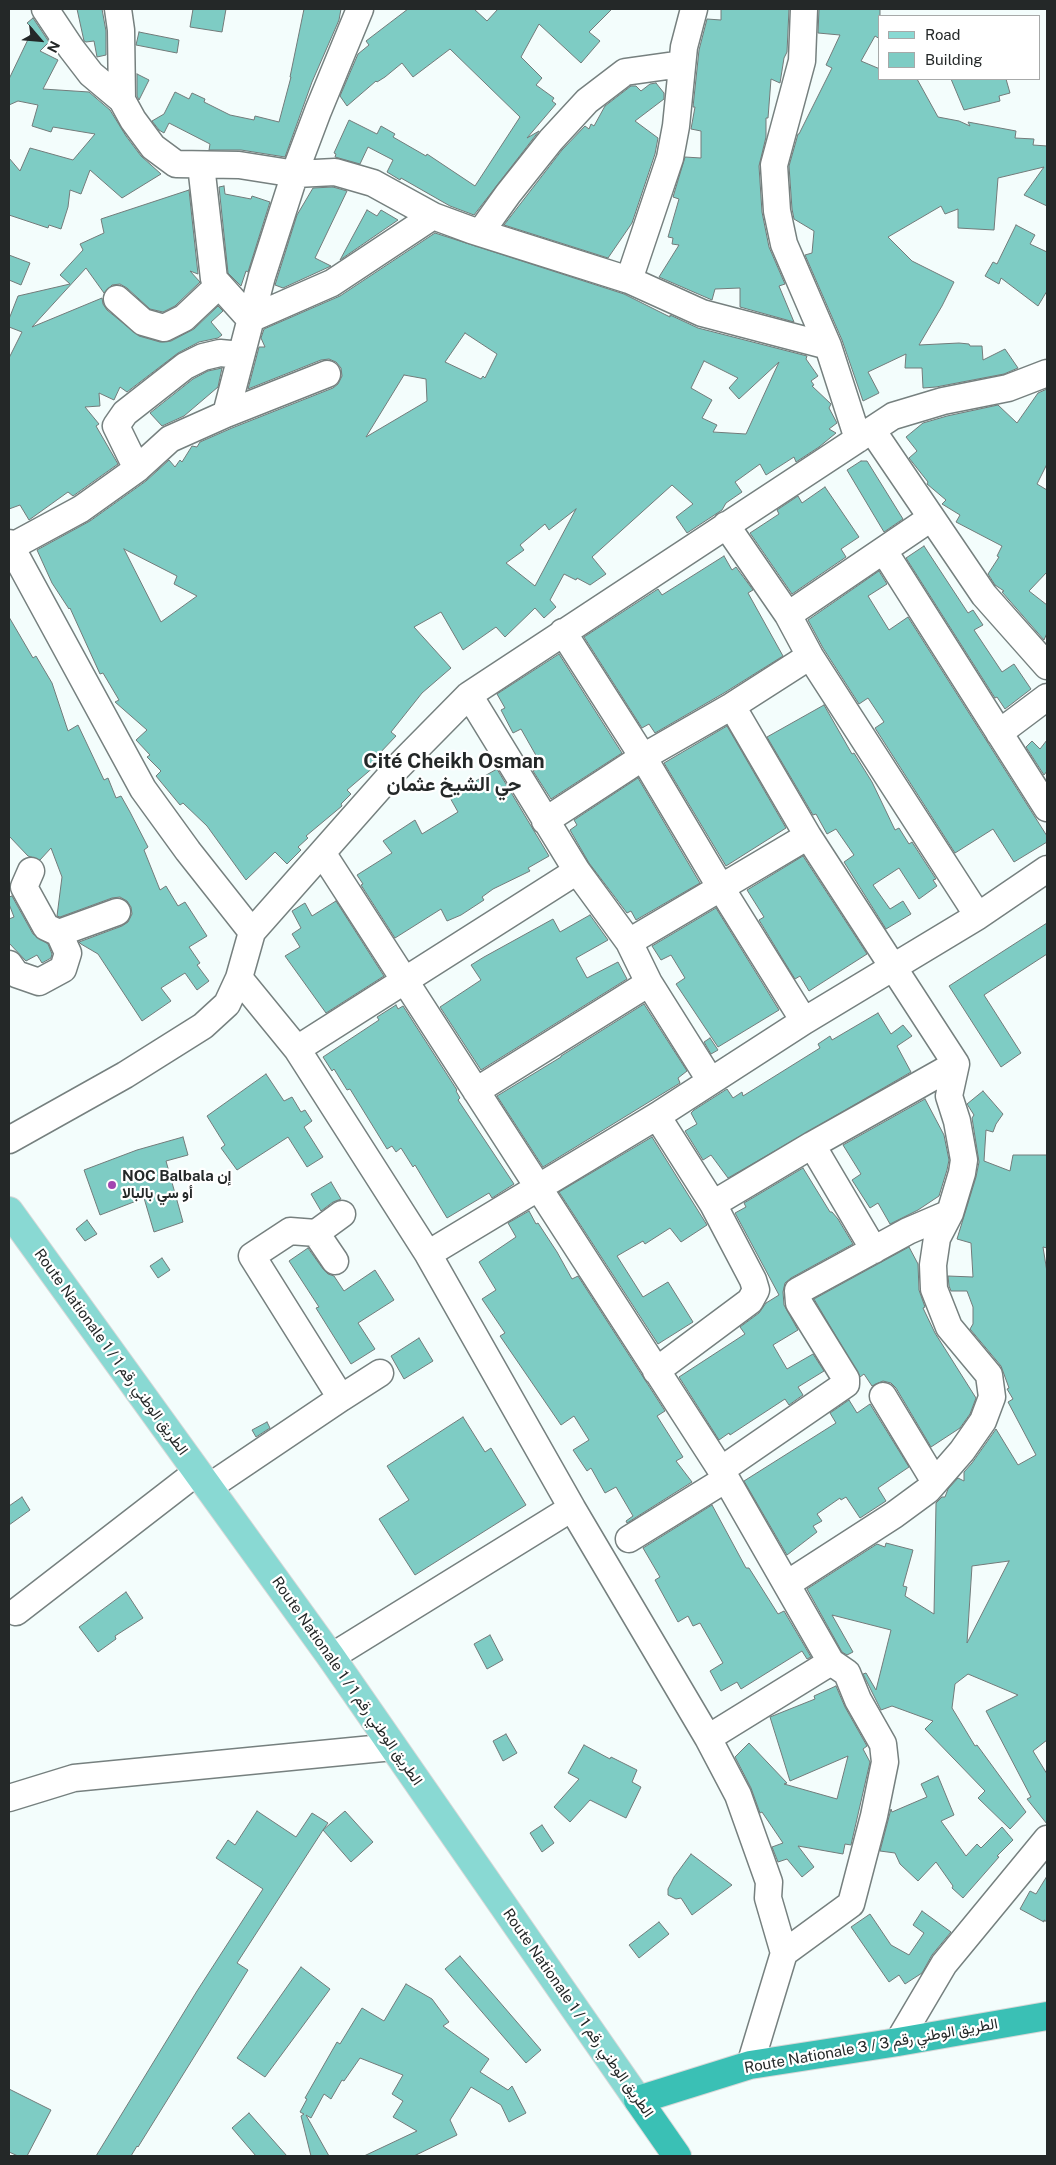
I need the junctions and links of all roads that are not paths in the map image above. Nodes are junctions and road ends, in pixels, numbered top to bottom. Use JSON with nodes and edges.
{"nodes":[{"id":1,"x":45,"y":9,"type":"edge"},
{"id":2,"x":118,"y":9,"type":"edge"},
{"id":3,"x":360,"y":9,"type":"edge"},
{"id":4,"x":694,"y":9,"type":"edge"},
{"id":5,"x":804,"y":9,"type":"edge"},
{"id":6,"x":682,"y":64,"type":"junction"},
{"id":7,"x":122,"y":100,"type":"junction"},
{"id":8,"x":201,"y":165,"type":"junction"},
{"id":9,"x":296,"y":174,"type":"junction"},
{"id":10,"x":433,"y":216,"type":"junction"},
{"id":11,"x":480,"y":233,"type":"junction"},
{"id":12,"x":629,"y":280,"type":"junction"},
{"id":13,"x":219,"y":285,"type":"junction"},
{"id":14,"x":117,"y":298,"type":"dead end"},
{"id":15,"x":250,"y":319,"type":"junction"},
{"id":16,"x":828,"y":346,"type":"junction"},
{"id":17,"x":241,"y":355,"type":"junction"},
{"id":18,"x":327,"y":374,"type":"dead end"},
{"id":19,"x":1047,"y":374,"type":"edge"},
{"id":20,"x":226,"y":414,"type":"junction"},
{"id":21,"x":866,"y":434,"type":"junction"},
{"id":22,"x":137,"y":469,"type":"junction"},
{"id":23,"x":931,"y":518,"type":"junction"},
{"id":24,"x":726,"y":525,"type":"junction"},
{"id":25,"x":9,"y":546,"type":"edge"},
{"id":26,"x":884,"y":551,"type":"junction"},
{"id":27,"x":788,"y":615,"type":"junction"},
{"id":28,"x":563,"y":632,"type":"junction"},
{"id":29,"x":810,"y":656,"type":"junction"},
{"id":30,"x":1047,"y":666,"type":"edge"},
{"id":31,"x":469,"y":695,"type":"junction"},
{"id":32,"x":1047,"y":697,"type":"edge"},
{"id":33,"x":732,"y":706,"type":"junction"},
{"id":34,"x":999,"y":733,"type":"junction"},
{"id":35,"x":642,"y":757,"type":"junction"},
{"id":36,"x":1047,"y":808,"type":"edge"},
{"id":37,"x":545,"y":821,"type":"junction"},
{"id":38,"x":808,"y":836,"type":"junction"},
{"id":39,"x":323,"y":854,"type":"junction"},
{"id":40,"x":1047,"y":869,"type":"edge"},
{"id":41,"x":31,"y":871,"type":"dead end"},
{"id":42,"x":577,"y":871,"type":"junction"},
{"id":43,"x":721,"y":888,"type":"junction"},
{"id":44,"x":118,"y":912,"type":"dead end"},
{"id":45,"x":978,"y":916,"type":"junction"},
{"id":46,"x":252,"y":932,"type":"junction"},
{"id":47,"x":59,"y":934,"type":"junction"},
{"id":48,"x":629,"y":942,"type":"junction"},
{"id":49,"x":9,"y":964,"type":"edge"},
{"id":50,"x":893,"y":966,"type":"junction"},
{"id":51,"x":239,"y":978,"type":"junction"},
{"id":52,"x":406,"y":981,"type":"junction"},
{"id":53,"x":650,"y":983,"type":"junction"},
{"id":54,"x":804,"y":1021,"type":"junction"},
{"id":55,"x":297,"y":1049,"type":"junction"},
{"id":56,"x":956,"y":1064,"type":"junction"},
{"id":57,"x":710,"y":1080,"type":"junction"},
{"id":58,"x":476,"y":1090,"type":"junction"},
{"id":59,"x":657,"y":1116,"type":"junction"},
{"id":60,"x":9,"y":1140,"type":"edge"},
{"id":61,"x":812,"y":1145,"type":"junction"},
{"id":62,"x":537,"y":1187,"type":"junction"},
{"id":63,"x":713,"y":1204,"type":"junction"},
{"id":64,"x":9,"y":1211,"type":"edge"},
{"id":65,"x":950,"y":1213,"type":"junction"},
{"id":66,"x":342,"y":1214,"type":"dead end"},
{"id":67,"x":316,"y":1233,"type":"junction"},
{"id":68,"x":874,"y":1250,"type":"junction"},
{"id":69,"x":428,"y":1254,"type":"junction"},
{"id":70,"x":335,"y":1261,"type":"dead end"},
{"id":71,"x":656,"y":1371,"type":"junction"},
{"id":72,"x":380,"y":1373,"type":"dead end"},
{"id":73,"x":883,"y":1396,"type":"dead end"},
{"id":74,"x":341,"y":1398,"type":"junction"},
{"id":75,"x":724,"y":1474,"type":"junction"},
{"id":76,"x":203,"y":1480,"type":"junction"},
{"id":77,"x":935,"y":1482,"type":"junction"},
{"id":78,"x":572,"y":1508,"type":"junction"},
{"id":79,"x":629,"y":1539,"type":"dead end"},
{"id":80,"x":787,"y":1584,"type":"junction"},
{"id":81,"x":16,"y":1612,"type":"dead end"},
{"id":82,"x":331,"y":1657,"type":"junction"},
{"id":83,"x":831,"y":1662,"type":"junction"},
{"id":84,"x":708,"y":1738,"type":"junction"},
{"id":85,"x":393,"y":1747,"type":"junction"},
{"id":86,"x":9,"y":1798,"type":"edge"},
{"id":87,"x":1047,"y":1839,"type":"edge"},
{"id":88,"x":784,"y":1953,"type":"junction"},
{"id":89,"x":1047,"y":2016,"type":"edge"},
{"id":90,"x":898,"y":2042,"type":"junction"},
{"id":91,"x":750,"y":2064,"type":"junction"},
{"id":92,"x":638,"y":2100,"type":"junction"},
{"id":93,"x":677,"y":2156,"type":"edge"}],
"edges":[{"from":1,"to":7,"type":"street"},
{"from":2,"to":7,"type":"street"},
{"from":3,"to":9,"type":"street"},
{"from":4,"to":6,"type":"street"},
{"from":5,"to":16,"type":"street"},
{"from":6,"to":11,"type":"street"},
{"from":6,"to":12,"type":"street"},
{"from":7,"to":8,"type":"street"},
{"from":8,"to":9,"type":"street"},
{"from":8,"to":13,"type":"street"},
{"from":9,"to":10,"type":"street"},
{"from":9,"to":15,"type":"street"},
{"from":10,"to":11,"type":"street"},
{"from":10,"to":15,"type":"street"},
{"from":11,"to":12,"type":"street"},
{"from":12,"to":16,"type":"street"},
{"from":13,"to":14,"type":"street"},
{"from":13,"to":15,"type":"street"},
{"from":15,"to":17,"type":"street"},
{"from":16,"to":21,"type":"street"},
{"from":17,"to":20,"type":"street"},
{"from":17,"to":22,"type":"street"},
{"from":18,"to":20,"type":"street"},
{"from":19,"to":21,"type":"street"},
{"from":20,"to":22,"type":"street"},
{"from":21,"to":23,"type":"street"},
{"from":21,"to":24,"type":"street"},
{"from":22,"to":25,"type":"street"},
{"from":23,"to":26,"type":"street"},
{"from":23,"to":30,"type":"street"},
{"from":24,"to":27,"type":"street"},
{"from":24,"to":28,"type":"street"},
{"from":25,"to":46,"type":"street"},
{"from":26,"to":27,"type":"street"},
{"from":26,"to":34,"type":"street"},
{"from":27,"to":29,"type":"street"},
{"from":28,"to":31,"type":"street"},
{"from":28,"to":35,"type":"street"},
{"from":29,"to":33,"type":"street"},
{"from":29,"to":45,"type":"street"},
{"from":31,"to":37,"type":"street"},
{"from":31,"to":39,"type":"street"},
{"from":32,"to":34,"type":"street"},
{"from":33,"to":35,"type":"street"},
{"from":33,"to":38,"type":"street"},
{"from":34,"to":36,"type":"street"},
{"from":35,"to":37,"type":"street"},
{"from":35,"to":43,"type":"street"},
{"from":37,"to":42,"type":"street"},
{"from":38,"to":43,"type":"street"},
{"from":38,"to":50,"type":"street"},
{"from":39,"to":46,"type":"street"},
{"from":39,"to":52,"type":"street"},
{"from":40,"to":45,"type":"street"},
{"from":41,"to":47,"type":"street"},
{"from":42,"to":48,"type":"street"},
{"from":42,"to":52,"type":"street"},
{"from":43,"to":48,"type":"street"},
{"from":43,"to":54,"type":"street"},
{"from":44,"to":47,"type":"street"},
{"from":45,"to":50,"type":"street"},
{"from":46,"to":51,"type":"street"},
{"from":47,"to":49,"type":"street"},
{"from":48,"to":53,"type":"street"},
{"from":50,"to":54,"type":"street"},
{"from":50,"to":56,"type":"street"},
{"from":51,"to":55,"type":"street"},
{"from":51,"to":60,"type":"street"},
{"from":52,"to":55,"type":"street"},
{"from":52,"to":58,"type":"street"},
{"from":53,"to":57,"type":"street"},
{"from":53,"to":58,"type":"street"},
{"from":54,"to":57,"type":"street"},
{"from":55,"to":69,"type":"street"},
{"from":56,"to":61,"type":"street"},
{"from":56,"to":65,"type":"street"},
{"from":57,"to":59,"type":"street"},
{"from":58,"to":62,"type":"street"},
{"from":59,"to":62,"type":"street"},
{"from":59,"to":63,"type":"street"},
{"from":61,"to":63,"type":"street"},
{"from":61,"to":68,"type":"street"},
{"from":62,"to":69,"type":"street"},
{"from":62,"to":71,"type":"street"},
{"from":63,"to":71,"type":"street"},
{"from":64,"to":76,"type":"main road","name":"Route Nationale 1 / الطريق الوطني رقم 1"},
{"from":65,"to":68,"type":"street"},
{"from":65,"to":77,"type":"street"},
{"from":66,"to":67,"type":"street"},
{"from":67,"to":70,"type":"street"},
{"from":67,"to":74,"type":"street"},
{"from":68,"to":75,"type":"street"},
{"from":69,"to":78,"type":"street"},
{"from":71,"to":75,"type":"street"},
{"from":72,"to":74,"type":"street"},
{"from":73,"to":77,"type":"street"},
{"from":74,"to":76,"type":"street"},
{"from":75,"to":79,"type":"street"},
{"from":75,"to":80,"type":"street"},
{"from":76,"to":81,"type":"street"},
{"from":76,"to":82,"type":"main road","name":"Route Nationale 1 / الطريق الوطني رقم 1"},
{"from":77,"to":80,"type":"street"},
{"from":78,"to":82,"type":"street"},
{"from":78,"to":84,"type":"street"},
{"from":80,"to":83,"type":"street"},
{"from":82,"to":85,"type":"main road","name":"Route Nationale 1 / الطريق الوطني رقم 1"},
{"from":83,"to":84,"type":"street"},
{"from":83,"to":88,"type":"street"},
{"from":84,"to":88,"type":"street"},
{"from":85,"to":86,"type":"street"},
{"from":85,"to":92,"type":"main road","name":"Route Nationale 1 / الطريق الوطني رقم 1"},
{"from":87,"to":90,"type":"street"},
{"from":88,"to":91,"type":"street"},
{"from":89,"to":90,"type":"highway","name":"Route Nationale 3 / الطريق الوطني رقم 3"},
{"from":90,"to":91,"type":"highway","name":"Route Nationale 3 / الطريق الوطني رقم 3"},
{"from":91,"to":92,"type":"highway","name":"Route Nationale 3 / الطريق الوطني رقم 3"},
{"from":92,"to":93,"type":"highway","name":"Route Nationale 1 / الطريق الوطني رقم 1"}]}
